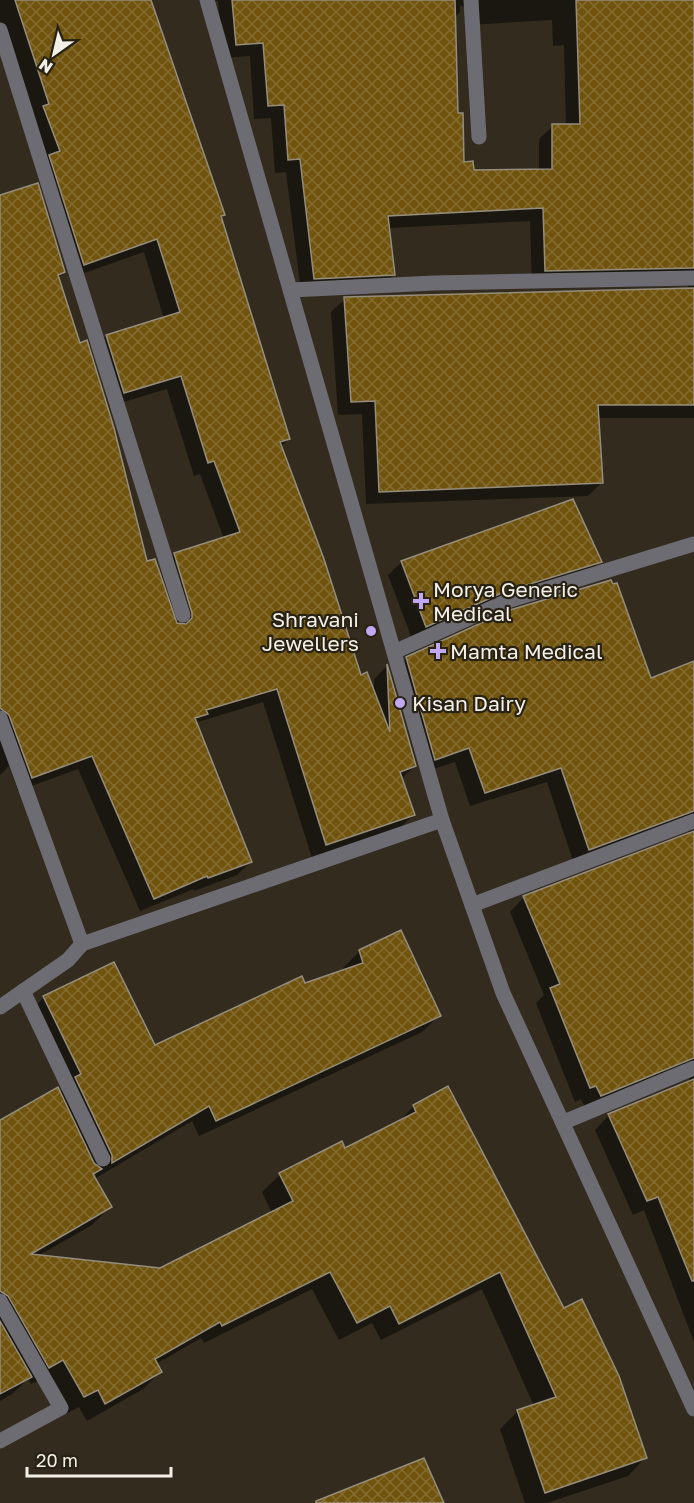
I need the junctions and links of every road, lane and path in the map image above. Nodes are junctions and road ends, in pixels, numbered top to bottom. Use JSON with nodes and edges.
{"nodes":[{"id":1,"x":207,"y":0,"type":"edge"},
{"id":2,"x":471,"y":0,"type":"edge"},
{"id":3,"x":0,"y":30,"type":"edge"},
{"id":4,"x":478,"y":137,"type":"dead end"},
{"id":5,"x":694,"y":278,"type":"edge"},
{"id":6,"x":291,"y":290,"type":"junction"},
{"id":7,"x":694,"y":544,"type":"edge"},
{"id":8,"x":183,"y":615,"type":"dead end"},
{"id":9,"x":394,"y":652,"type":"junction"},
{"id":10,"x":0,"y":718,"type":"edge"},
{"id":11,"x":442,"y":820,"type":"junction"},
{"id":12,"x":694,"y":821,"type":"edge"},
{"id":13,"x":472,"y":906,"type":"junction"},
{"id":14,"x":82,"y":944,"type":"junction"},
{"id":15,"x":23,"y":991,"type":"junction"},
{"id":16,"x":0,"y":1007,"type":"edge"},
{"id":17,"x":694,"y":1068,"type":"edge"},
{"id":18,"x":564,"y":1122,"type":"junction"},
{"id":19,"x":103,"y":1159,"type":"dead end"},
{"id":20,"x":0,"y":1301,"type":"edge"},
{"id":21,"x":694,"y":1409,"type":"edge"},
{"id":22,"x":0,"y":1441,"type":"edge"}],
"edges":[{"from":1,"to":6,"type":"street"},
{"from":2,"to":4,"type":"street"},
{"from":3,"to":8,"type":"street"},
{"from":5,"to":6,"type":"street"},
{"from":6,"to":9,"type":"street"},
{"from":7,"to":9,"type":"street"},
{"from":9,"to":11,"type":"street"},
{"from":10,"to":14,"type":"street"},
{"from":11,"to":13,"type":"street"},
{"from":11,"to":14,"type":"street"},
{"from":12,"to":13,"type":"street"},
{"from":13,"to":18,"type":"street"},
{"from":14,"to":15,"type":"street"},
{"from":15,"to":16,"type":"street"},
{"from":15,"to":19,"type":"street"},
{"from":17,"to":18,"type":"street"},
{"from":18,"to":21,"type":"street"},
{"from":20,"to":22,"type":"street"}]}
